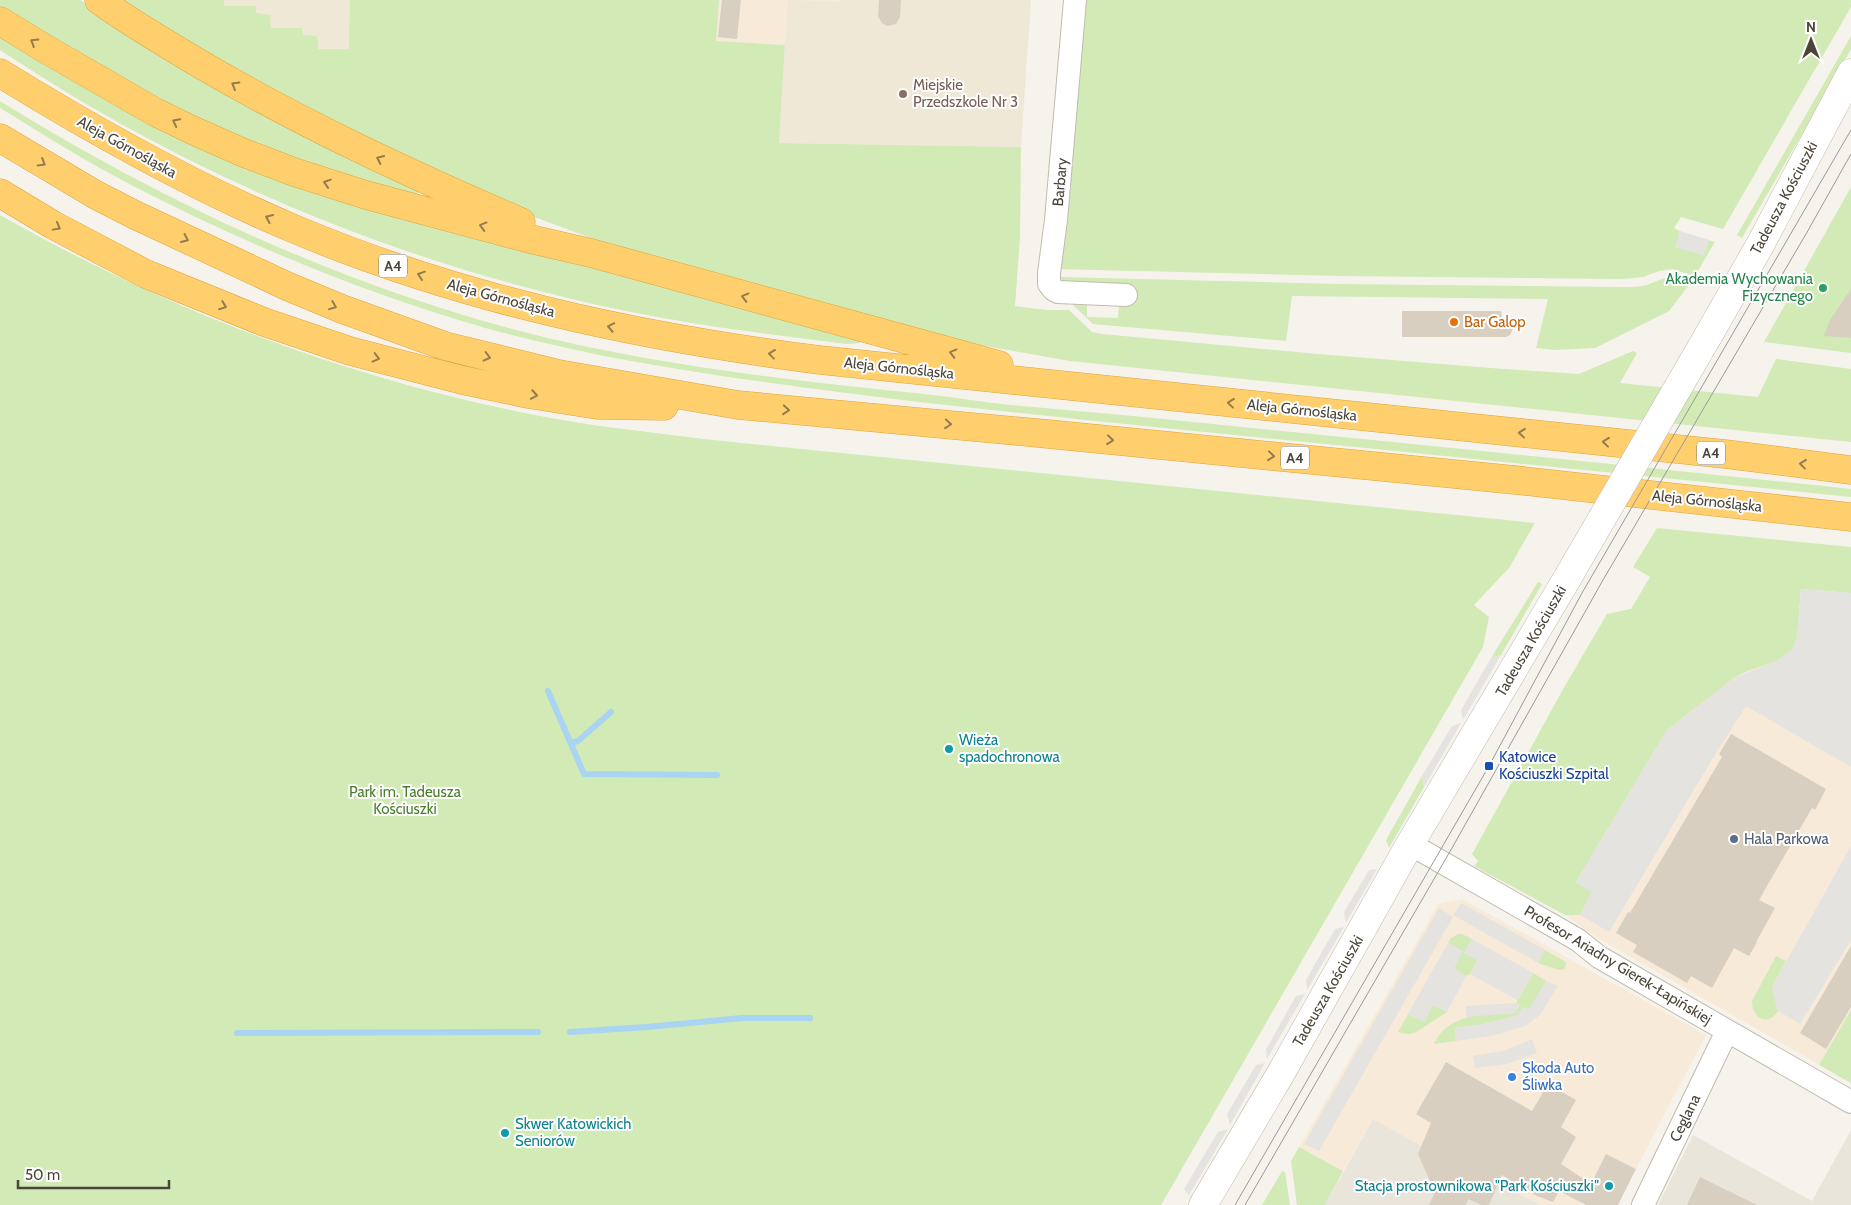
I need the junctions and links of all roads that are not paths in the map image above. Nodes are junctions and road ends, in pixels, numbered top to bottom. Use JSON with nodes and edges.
{"nodes":[{"id":1,"x":99,"y":0,"type":"edge"},
{"id":2,"x":1075,"y":0,"type":"edge"},
{"id":3,"x":0,"y":21,"type":"edge"},
{"id":4,"x":0,"y":73,"type":"edge"},
{"id":5,"x":1851,"y":73,"type":"edge"},
{"id":6,"x":0,"y":138,"type":"edge"},
{"id":7,"x":0,"y":193,"type":"edge"},
{"id":8,"x":591,"y":254,"type":"junction"},
{"id":9,"x":1126,"y":295,"type":"dead end"},
{"id":10,"x":1085,"y":388,"type":"junction"},
{"id":11,"x":738,"y":405,"type":"junction"},
{"id":12,"x":1851,"y":470,"type":"edge"},
{"id":13,"x":1851,"y":517,"type":"edge"},
{"id":14,"x":1410,"y":844,"type":"junction"},
{"id":15,"x":1727,"y":1031,"type":"junction"},
{"id":16,"x":1851,"y":1102,"type":"edge"},
{"id":17,"x":1204,"y":1205,"type":"edge"},
{"id":18,"x":1643,"y":1205,"type":"edge"}],
"edges":[{"from":8,"to":1,"type":"highway","one_way":true},
{"from":2,"to":9,"type":"street","name":"Barbary"},
{"from":8,"to":3,"type":"highway","one_way":true},
{"from":10,"to":4,"type":"highway","name":"Aleja Górnośląska","number":"A4","one_way":true},
{"from":5,"to":14,"type":"street","name":"Tadeusza Kościuszki","bridge":true},
{"from":6,"to":11,"type":"highway","name":"Aleja Górnośląska","number":"A4","one_way":true},
{"from":7,"to":11,"type":"highway","one_way":true},
{"from":10,"to":8,"type":"highway","one_way":true},
{"from":12,"to":10,"type":"highway","name":"Aleja Górnośląska","number":"A4","one_way":true},
{"from":11,"to":13,"type":"highway","name":"Aleja Górnośląska","number":"A4","one_way":true},
{"from":14,"to":15,"type":"street","name":"Profesor Ariadny Gierek-Łapińskiej"},
{"from":14,"to":17,"type":"street","name":"Tadeusza Kościuszki"},
{"from":15,"to":16,"type":"street","name":"Profesor Ariadny Gierek-Łapińskiej"},
{"from":15,"to":18,"type":"street","name":"Ceglana"}]}
